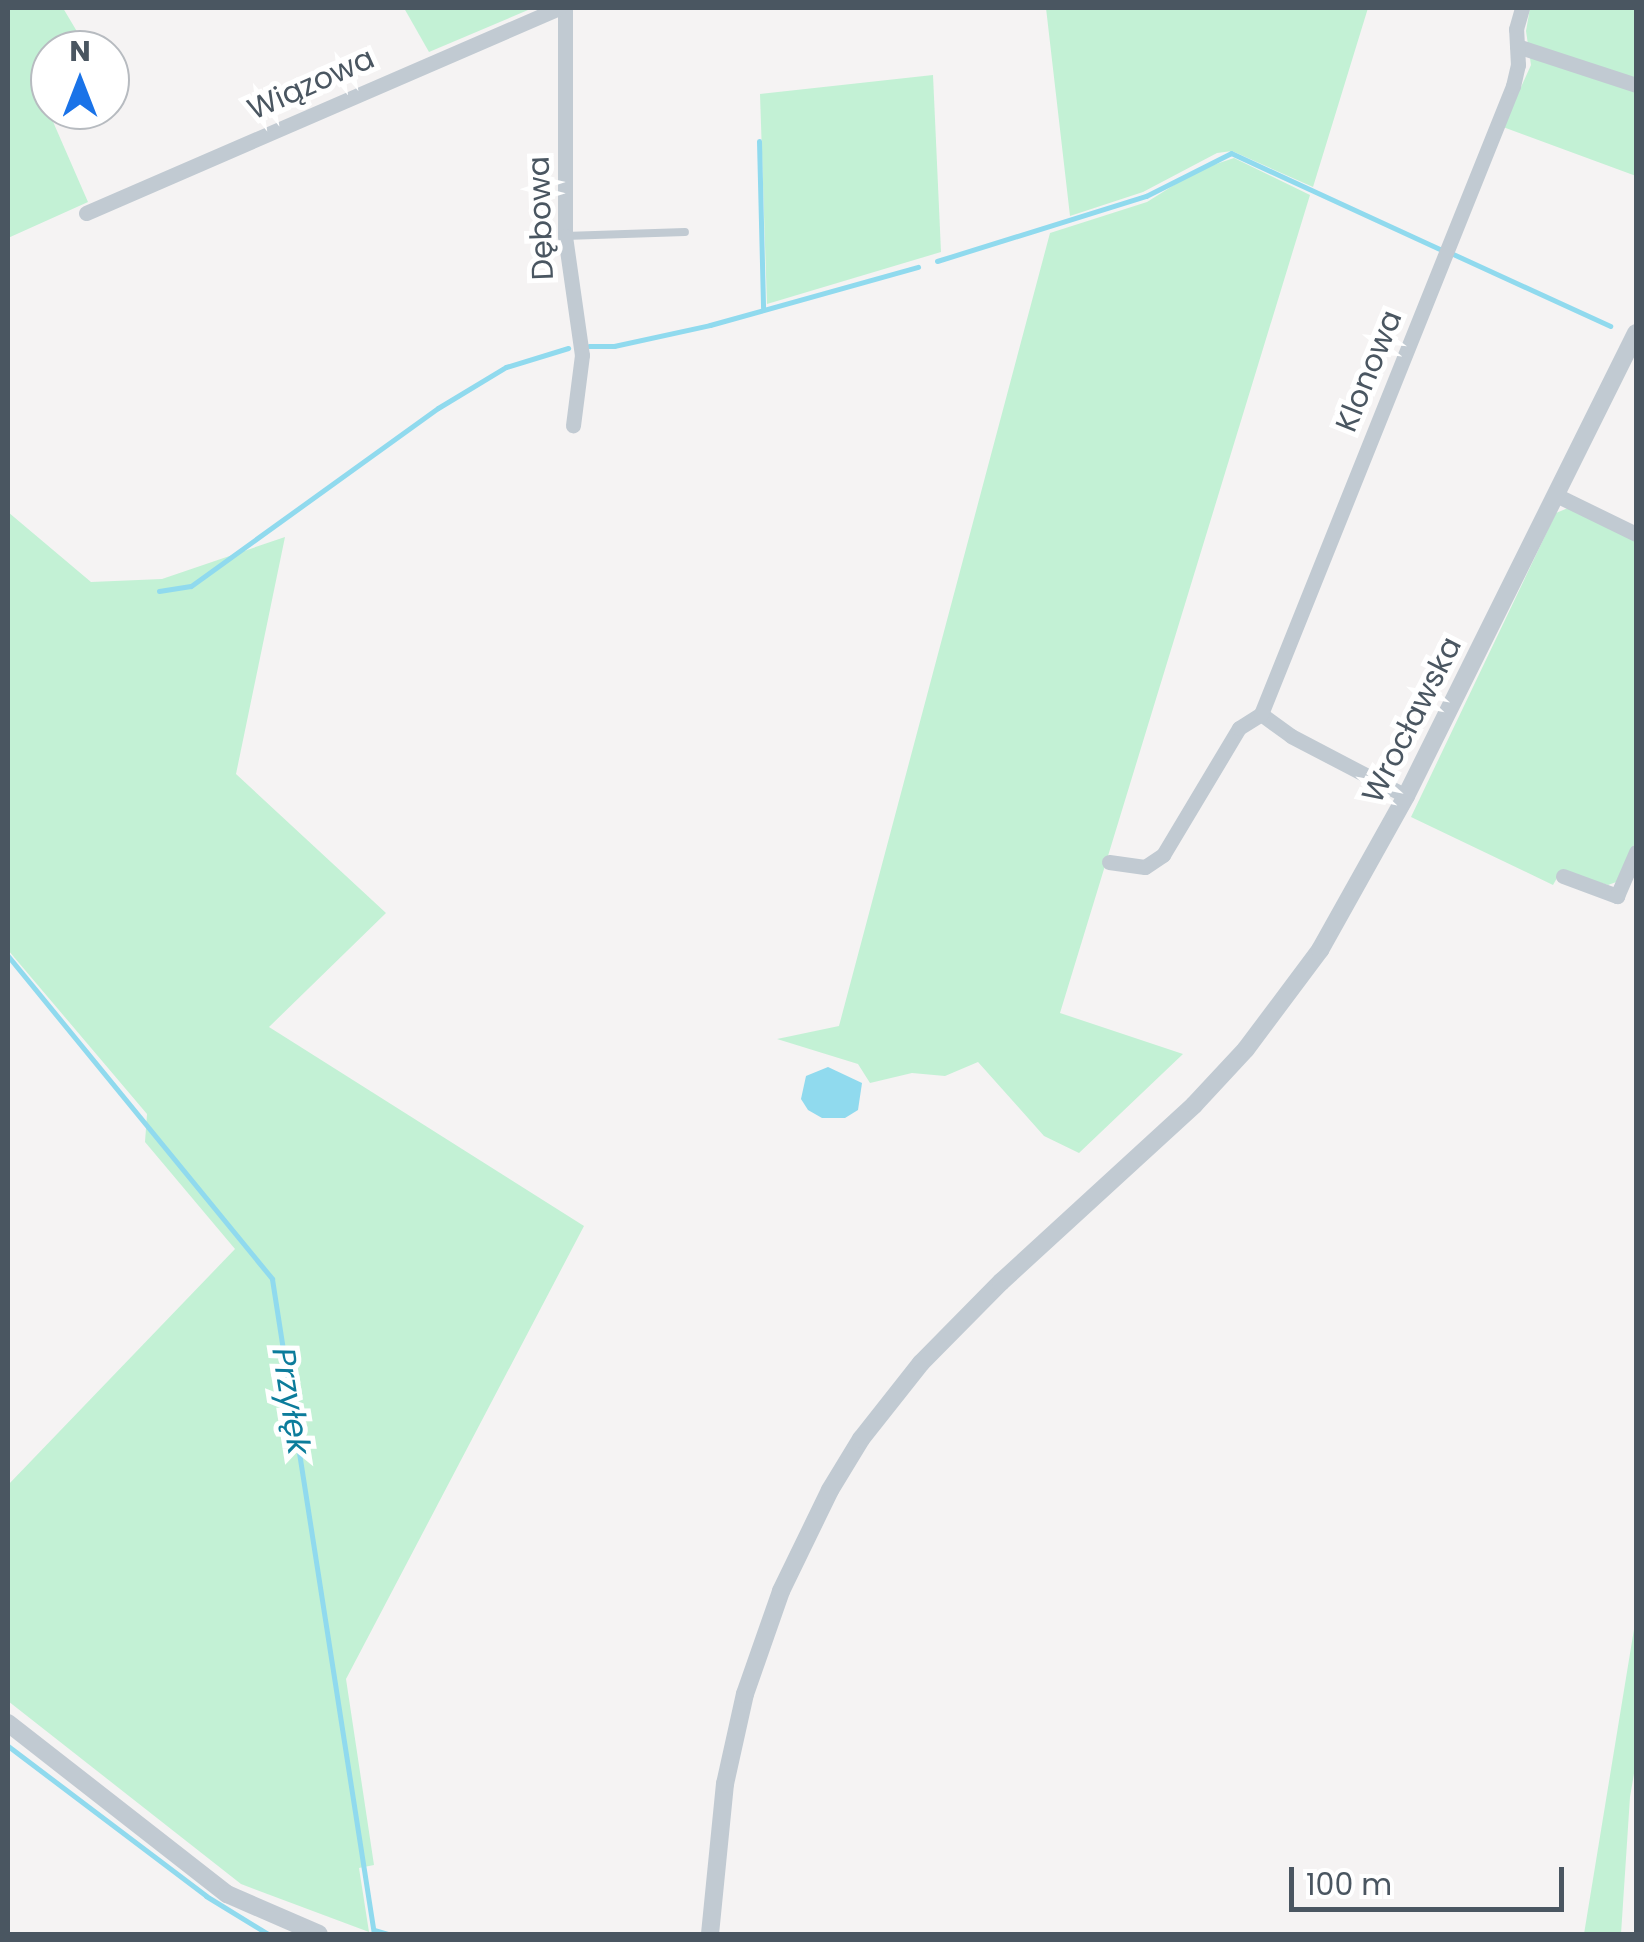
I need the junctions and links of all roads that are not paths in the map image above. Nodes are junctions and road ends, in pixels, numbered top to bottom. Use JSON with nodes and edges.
{"nodes":[{"id":1,"x":562,"y":8,"type":"edge"},
{"id":2,"x":1522,"y":8,"type":"edge"},
{"id":3,"x":1517,"y":46,"type":"junction"},
{"id":4,"x":1636,"y":85,"type":"edge"},
{"id":5,"x":86,"y":213,"type":"dead end"},
{"id":6,"x":686,"y":232,"type":"dead end"},
{"id":7,"x":565,"y":236,"type":"junction"},
{"id":8,"x":1636,"y":333,"type":"edge"},
{"id":9,"x":573,"y":425,"type":"dead end"},
{"id":10,"x":1556,"y":496,"type":"junction"},
{"id":11,"x":1636,"y":534,"type":"edge"},
{"id":12,"x":1261,"y":714,"type":"junction"},
{"id":13,"x":1406,"y":796,"type":"junction"},
{"id":14,"x":1636,"y":852,"type":"edge"},
{"id":15,"x":1109,"y":862,"type":"dead end"},
{"id":16,"x":1563,"y":876,"type":"dead end"},
{"id":17,"x":1632,"y":876,"type":"edge"},
{"id":18,"x":8,"y":1722,"type":"edge"},
{"id":19,"x":319,"y":1934,"type":"edge"},
{"id":20,"x":710,"y":1934,"type":"edge"}],
"edges":[{"from":1,"to":5,"type":"street","name":"Wiązowa"},
{"from":1,"to":7,"type":"street","name":"Dębowa"},
{"from":2,"to":3,"type":"street","name":"Klonowa"},
{"from":3,"to":4,"type":"street"},
{"from":3,"to":12,"type":"street","name":"Klonowa"},
{"from":6,"to":7,"type":"lane"},
{"from":7,"to":9,"type":"street","name":"Dębowa"},
{"from":8,"to":10,"type":"street","name":"Wrocławska"},
{"from":10,"to":11,"type":"street"},
{"from":10,"to":13,"type":"street","name":"Wrocławska"},
{"from":12,"to":13,"type":"street"},
{"from":12,"to":15,"type":"street","name":"Klonowa"},
{"from":13,"to":20,"type":"street","name":"Wrocławska"},
{"from":14,"to":17,"type":"street"},
{"from":16,"to":17,"type":"street"},
{"from":18,"to":19,"type":"street"}]}
